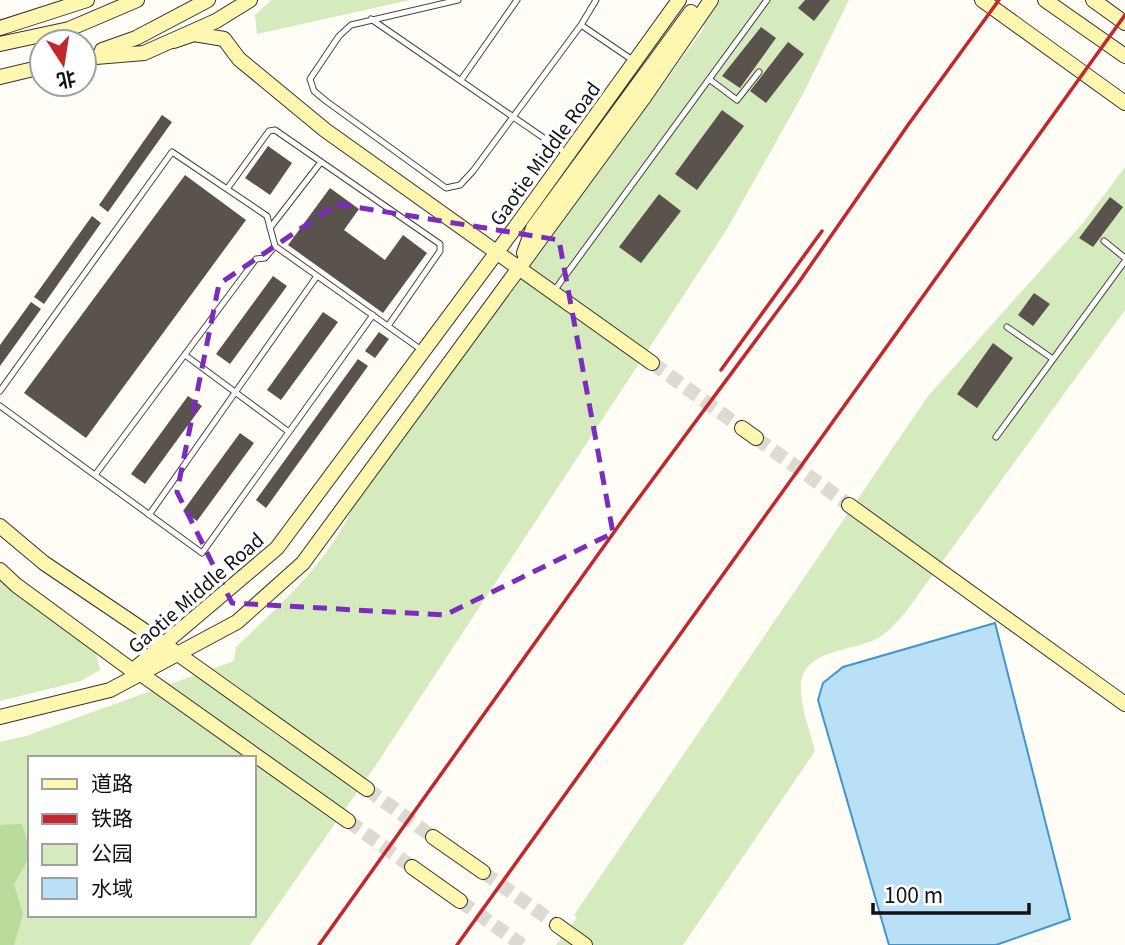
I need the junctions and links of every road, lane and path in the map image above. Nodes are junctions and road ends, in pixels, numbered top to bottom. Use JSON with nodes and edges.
{"nodes":[{"id":1,"x":86,"y":0,"type":"edge"},
{"id":2,"x":137,"y":0,"type":"edge"},
{"id":3,"x":208,"y":0,"type":"edge"},
{"id":4,"x":250,"y":0,"type":"edge"},
{"id":5,"x":458,"y":0,"type":"edge"},
{"id":6,"x":517,"y":0,"type":"edge"},
{"id":7,"x":596,"y":0,"type":"edge"},
{"id":8,"x":679,"y":0,"type":"edge"},
{"id":9,"x":700,"y":0,"type":"edge"},
{"id":10,"x":711,"y":0,"type":"edge"},
{"id":11,"x":767,"y":0,"type":"edge"},
{"id":12,"x":982,"y":0,"type":"edge"},
{"id":13,"x":1045,"y":0,"type":"edge"},
{"id":14,"x":1096,"y":1,"type":"edge"},
{"id":15,"x":372,"y":19,"type":"junction"},
{"id":16,"x":1125,"y":23,"type":"edge"},
{"id":17,"x":581,"y":25,"type":"junction"},
{"id":18,"x":0,"y":28,"type":"edge"},
{"id":19,"x":224,"y":39,"type":"junction"},
{"id":20,"x":174,"y":41,"type":"junction"},
{"id":21,"x":0,"y":44,"type":"edge"},
{"id":22,"x":98,"y":52,"type":"edge"},
{"id":23,"x":98,"y":56,"type":"edge"},
{"id":24,"x":1125,"y":56,"type":"edge"},
{"id":25,"x":634,"y":61,"type":"junction"},
{"id":26,"x":28,"y":70,"type":"edge"},
{"id":27,"x":759,"y":72,"type":"dead end"},
{"id":28,"x":0,"y":76,"type":"edge"},
{"id":29,"x":709,"y":79,"type":"junction"},
{"id":30,"x":461,"y":80,"type":"junction"},
{"id":31,"x":1125,"y":103,"type":"edge"},
{"id":32,"x":514,"y":117,"type":"junction"},
{"id":33,"x":567,"y":154,"type":"junction"},
{"id":34,"x":321,"y":162,"type":"junction"},
{"id":35,"x":227,"y":189,"type":"junction"},
{"id":36,"x":270,"y":228,"type":"junction"},
{"id":37,"x":1104,"y":241,"type":"dead end"},
{"id":38,"x":275,"y":246,"type":"junction"},
{"id":39,"x":496,"y":253,"type":"junction"},
{"id":40,"x":1125,"y":259,"type":"edge"},
{"id":41,"x":520,"y":268,"type":"junction"},
{"id":42,"x":317,"y":276,"type":"junction"},
{"id":43,"x":553,"y":292,"type":"junction"},
{"id":44,"x":373,"y":315,"type":"junction"},
{"id":45,"x":388,"y":326,"type":"junction"},
{"id":46,"x":1007,"y":327,"type":"dead end"},
{"id":47,"x":423,"y":351,"type":"junction"},
{"id":48,"x":185,"y":355,"type":"junction"},
{"id":49,"x":1053,"y":359,"type":"junction"},
{"id":50,"x":652,"y":363,"type":"tunnel mouth"},
{"id":51,"x":0,"y":391,"type":"edge"},
{"id":52,"x":235,"y":392,"type":"junction"},
{"id":53,"x":0,"y":407,"type":"edge"},
{"id":54,"x":742,"y":428,"type":"tunnel mouth"},
{"id":55,"x":289,"y":432,"type":"junction"},
{"id":56,"x":996,"y":437,"type":"dead end"},
{"id":57,"x":756,"y":438,"type":"tunnel mouth"},
{"id":58,"x":95,"y":475,"type":"junction"},
{"id":59,"x":849,"y":505,"type":"tunnel mouth"},
{"id":60,"x":149,"y":515,"type":"junction"},
{"id":61,"x":0,"y":526,"type":"edge"},
{"id":62,"x":0,"y":570,"type":"edge"},
{"id":63,"x":164,"y":644,"type":"junction"},
{"id":64,"x":178,"y":654,"type":"junction"},
{"id":65,"x":137,"y":672,"type":"junction"},
{"id":66,"x":1125,"y":704,"type":"edge"},
{"id":67,"x":0,"y":717,"type":"edge"},
{"id":68,"x":256,"y":756,"type":"edge"},
{"id":69,"x":256,"y":756,"type":"edge"},
{"id":70,"x":366,"y":789,"type":"tunnel mouth"},
{"id":71,"x":348,"y":821,"type":"tunnel mouth"},
{"id":72,"x":433,"y":837,"type":"tunnel mouth"},
{"id":73,"x":412,"y":867,"type":"tunnel mouth"},
{"id":74,"x":483,"y":872,"type":"tunnel mouth"},
{"id":75,"x":460,"y":901,"type":"tunnel mouth"},
{"id":76,"x":557,"y":925,"type":"tunnel mouth"},
{"id":77,"x":585,"y":945,"type":"edge"}],
"edges":[{"from":1,"to":18,"type":"street"},
{"from":2,"to":21,"type":"street"},
{"from":3,"to":22,"type":"street"},
{"from":4,"to":19,"type":"street"},
{"from":4,"to":20,"type":"street"},
{"from":5,"to":15,"type":"lane"},
{"from":6,"to":30,"type":"lane"},
{"from":7,"to":17,"type":"lane"},
{"from":8,"to":25,"type":"street","name":"Gaotie Middle Road"},
{"from":9,"to":41,"type":"street","name":"Gaotie Middle Road"},
{"from":10,"to":41,"type":"street","name":"Gaotie Middle Road"},
{"from":11,"to":29,"type":"lane"},
{"from":12,"to":31,"type":"street"},
{"from":13,"to":24,"type":"street"},
{"from":14,"to":16,"type":"street"},
{"from":15,"to":30,"type":"lane"},
{"from":15,"to":32,"type":"lane"},
{"from":17,"to":25,"type":"lane"},
{"from":17,"to":32,"type":"lane"},
{"from":19,"to":20,"type":"street"},
{"from":19,"to":39,"type":"street"},
{"from":20,"to":23,"type":"street"},
{"from":25,"to":33,"type":"street","name":"Gaotie Middle Road"},
{"from":26,"to":28,"type":"street"},
{"from":27,"to":29,"type":"lane"},
{"from":29,"to":43,"type":"lane"},
{"from":30,"to":32,"type":"lane"},
{"from":32,"to":33,"type":"lane"},
{"from":33,"to":39,"type":"street","name":"Gaotie Middle Road"},
{"from":34,"to":35,"type":"lane"},
{"from":34,"to":36,"type":"lane"},
{"from":34,"to":45,"type":"lane"},
{"from":35,"to":36,"type":"lane"},
{"from":35,"to":51,"type":"lane"},
{"from":36,"to":38,"type":"lane"},
{"from":37,"to":40,"type":"lane"},
{"from":38,"to":42,"type":"lane"},
{"from":38,"to":48,"type":"lane"},
{"from":39,"to":41,"type":"street"},
{"from":39,"to":47,"type":"street","name":"Gaotie Middle Road"},
{"from":40,"to":49,"type":"lane"},
{"from":41,"to":43,"type":"street"},
{"from":41,"to":64,"type":"street","name":"Gaotie Middle Road"},
{"from":42,"to":44,"type":"lane"},
{"from":42,"to":52,"type":"lane"},
{"from":43,"to":50,"type":"street"},
{"from":44,"to":45,"type":"lane"},
{"from":44,"to":55,"type":"lane"},
{"from":45,"to":47,"type":"lane"},
{"from":46,"to":49,"type":"lane"},
{"from":47,"to":63,"type":"street","name":"Gaotie Middle Road"},
{"from":48,"to":52,"type":"lane"},
{"from":48,"to":58,"type":"lane"},
{"from":49,"to":56,"type":"lane"},
{"from":52,"to":55,"type":"lane"},
{"from":52,"to":60,"type":"lane"},
{"from":53,"to":58,"type":"lane"},
{"from":54,"to":57,"type":"street"},
{"from":55,"to":60,"type":"lane"},
{"from":58,"to":60,"type":"lane"},
{"from":59,"to":66,"type":"street"},
{"from":61,"to":63,"type":"street"},
{"from":62,"to":65,"type":"street"},
{"from":63,"to":64,"type":"street"},
{"from":63,"to":65,"type":"street","name":"Gaotie Middle Road"},
{"from":64,"to":65,"type":"street","name":"Gaotie Middle Road"},
{"from":64,"to":70,"type":"street"},
{"from":65,"to":67,"type":"street","name":"Gaotie Middle Road"},
{"from":65,"to":68,"type":"street"},
{"from":69,"to":71,"type":"street"},
{"from":72,"to":74,"type":"street"},
{"from":73,"to":75,"type":"street"},
{"from":76,"to":77,"type":"street"}]}
